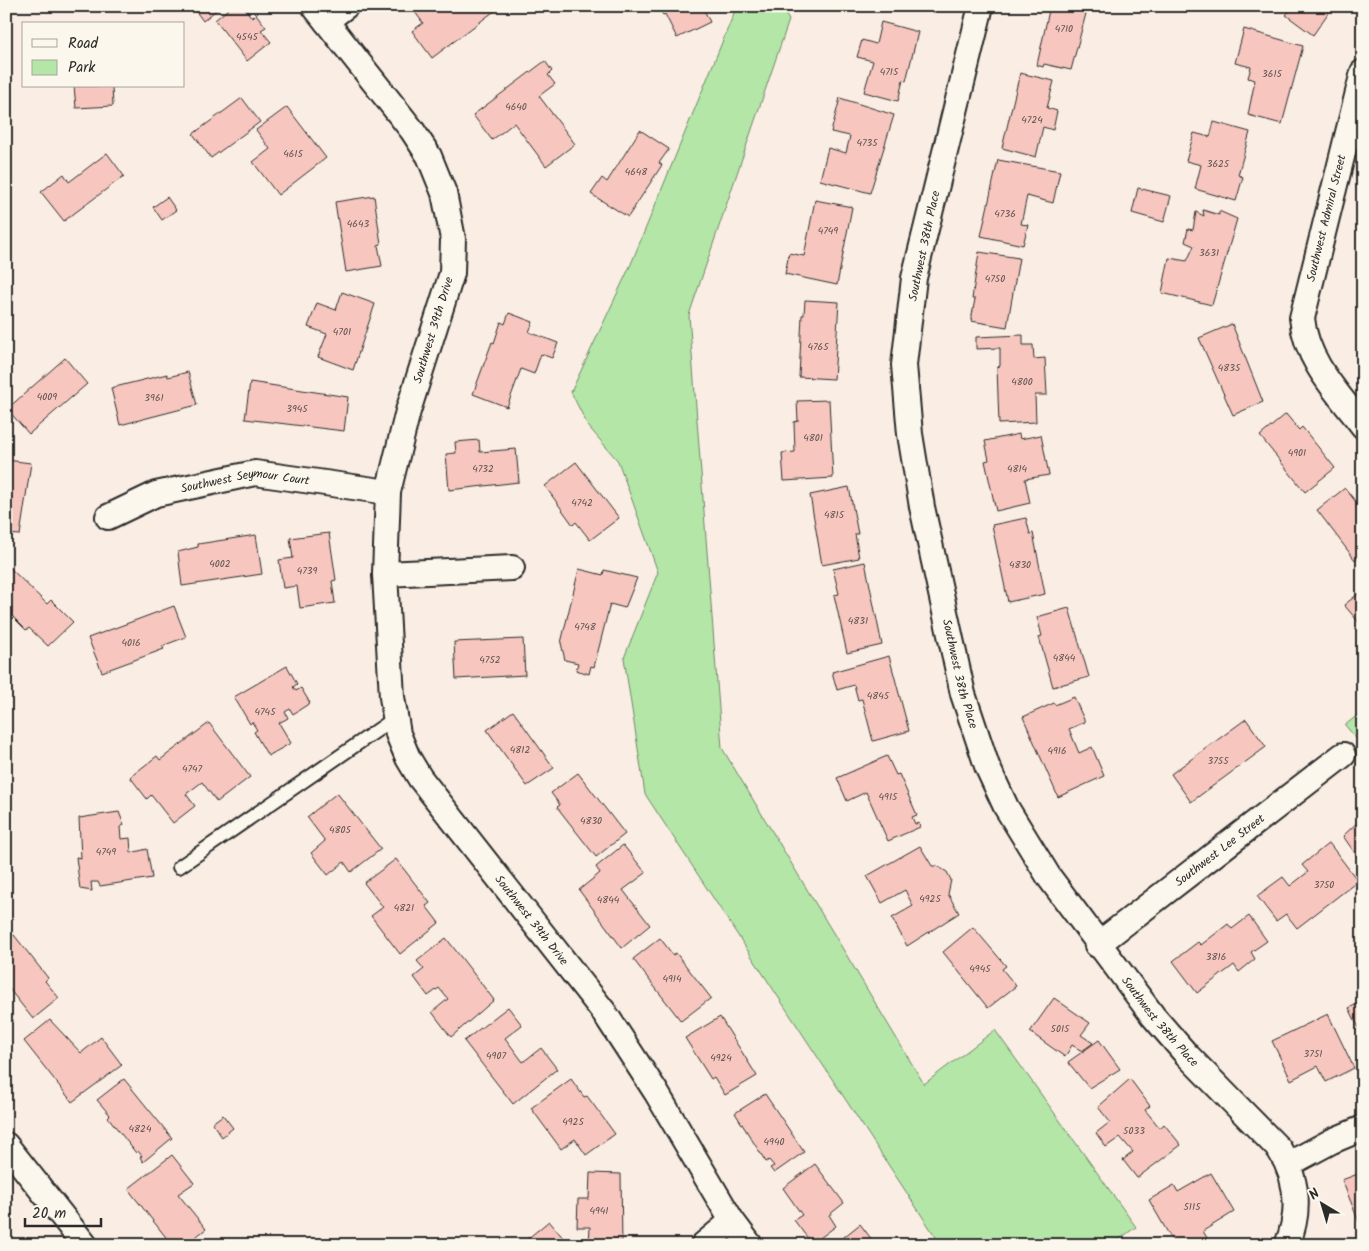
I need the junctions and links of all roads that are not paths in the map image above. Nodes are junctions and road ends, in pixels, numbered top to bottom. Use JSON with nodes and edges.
{"nodes":[{"id":1,"x":346,"y":6,"type":"edge"},
{"id":2,"x":981,"y":6,"type":"edge"},
{"id":3,"x":320,"y":14,"type":"edge"},
{"id":4,"x":1363,"y":72,"type":"edge"},
{"id":5,"x":1363,"y":426,"type":"edge"},
{"id":6,"x":388,"y":492,"type":"junction"},
{"id":7,"x":108,"y":517,"type":"dead end"},
{"id":8,"x":512,"y":568,"type":"dead end"},
{"id":9,"x":385,"y":574,"type":"junction"},
{"id":10,"x":396,"y":718,"type":"junction"},
{"id":11,"x":1343,"y":755,"type":"dead end"},
{"id":12,"x":179,"y":867,"type":"dead end"},
{"id":13,"x":1098,"y":945,"type":"junction"},
{"id":14,"x":1363,"y":1128,"type":"edge"},
{"id":15,"x":6,"y":1146,"type":"edge"},
{"id":16,"x":1288,"y":1164,"type":"junction"},
{"id":17,"x":732,"y":1221,"type":"junction"},
{"id":18,"x":86,"y":1245,"type":"edge"},
{"id":19,"x":703,"y":1245,"type":"edge"},
{"id":20,"x":750,"y":1245,"type":"edge"},
{"id":21,"x":1288,"y":1245,"type":"edge"}],
"edges":[{"from":1,"to":3,"type":"street"},
{"from":2,"to":13,"type":"street","name":"Southwest 38th Place"},
{"from":3,"to":6,"type":"street","name":"Southwest 39th Drive"},
{"from":4,"to":5,"type":"street","name":"Southwest Admiral Street"},
{"from":6,"to":7,"type":"street","name":"Southwest Seymour Court"},
{"from":6,"to":9,"type":"street","name":"Southwest 39th Drive"},
{"from":8,"to":9,"type":"street"},
{"from":9,"to":10,"type":"street","name":"Southwest 39th Drive"},
{"from":10,"to":12,"type":"lane"},
{"from":10,"to":17,"type":"street","name":"Southwest 39th Drive"},
{"from":11,"to":13,"type":"street","name":"Southwest Lee Street"},
{"from":13,"to":16,"type":"street","name":"Southwest 38th Place"},
{"from":14,"to":16,"type":"street"},
{"from":15,"to":18,"type":"street"},
{"from":16,"to":21,"type":"street","name":"Southwest 38th Place"},
{"from":17,"to":19,"type":"street"},
{"from":17,"to":20,"type":"street","name":"Southwest 39th Drive"}]}
